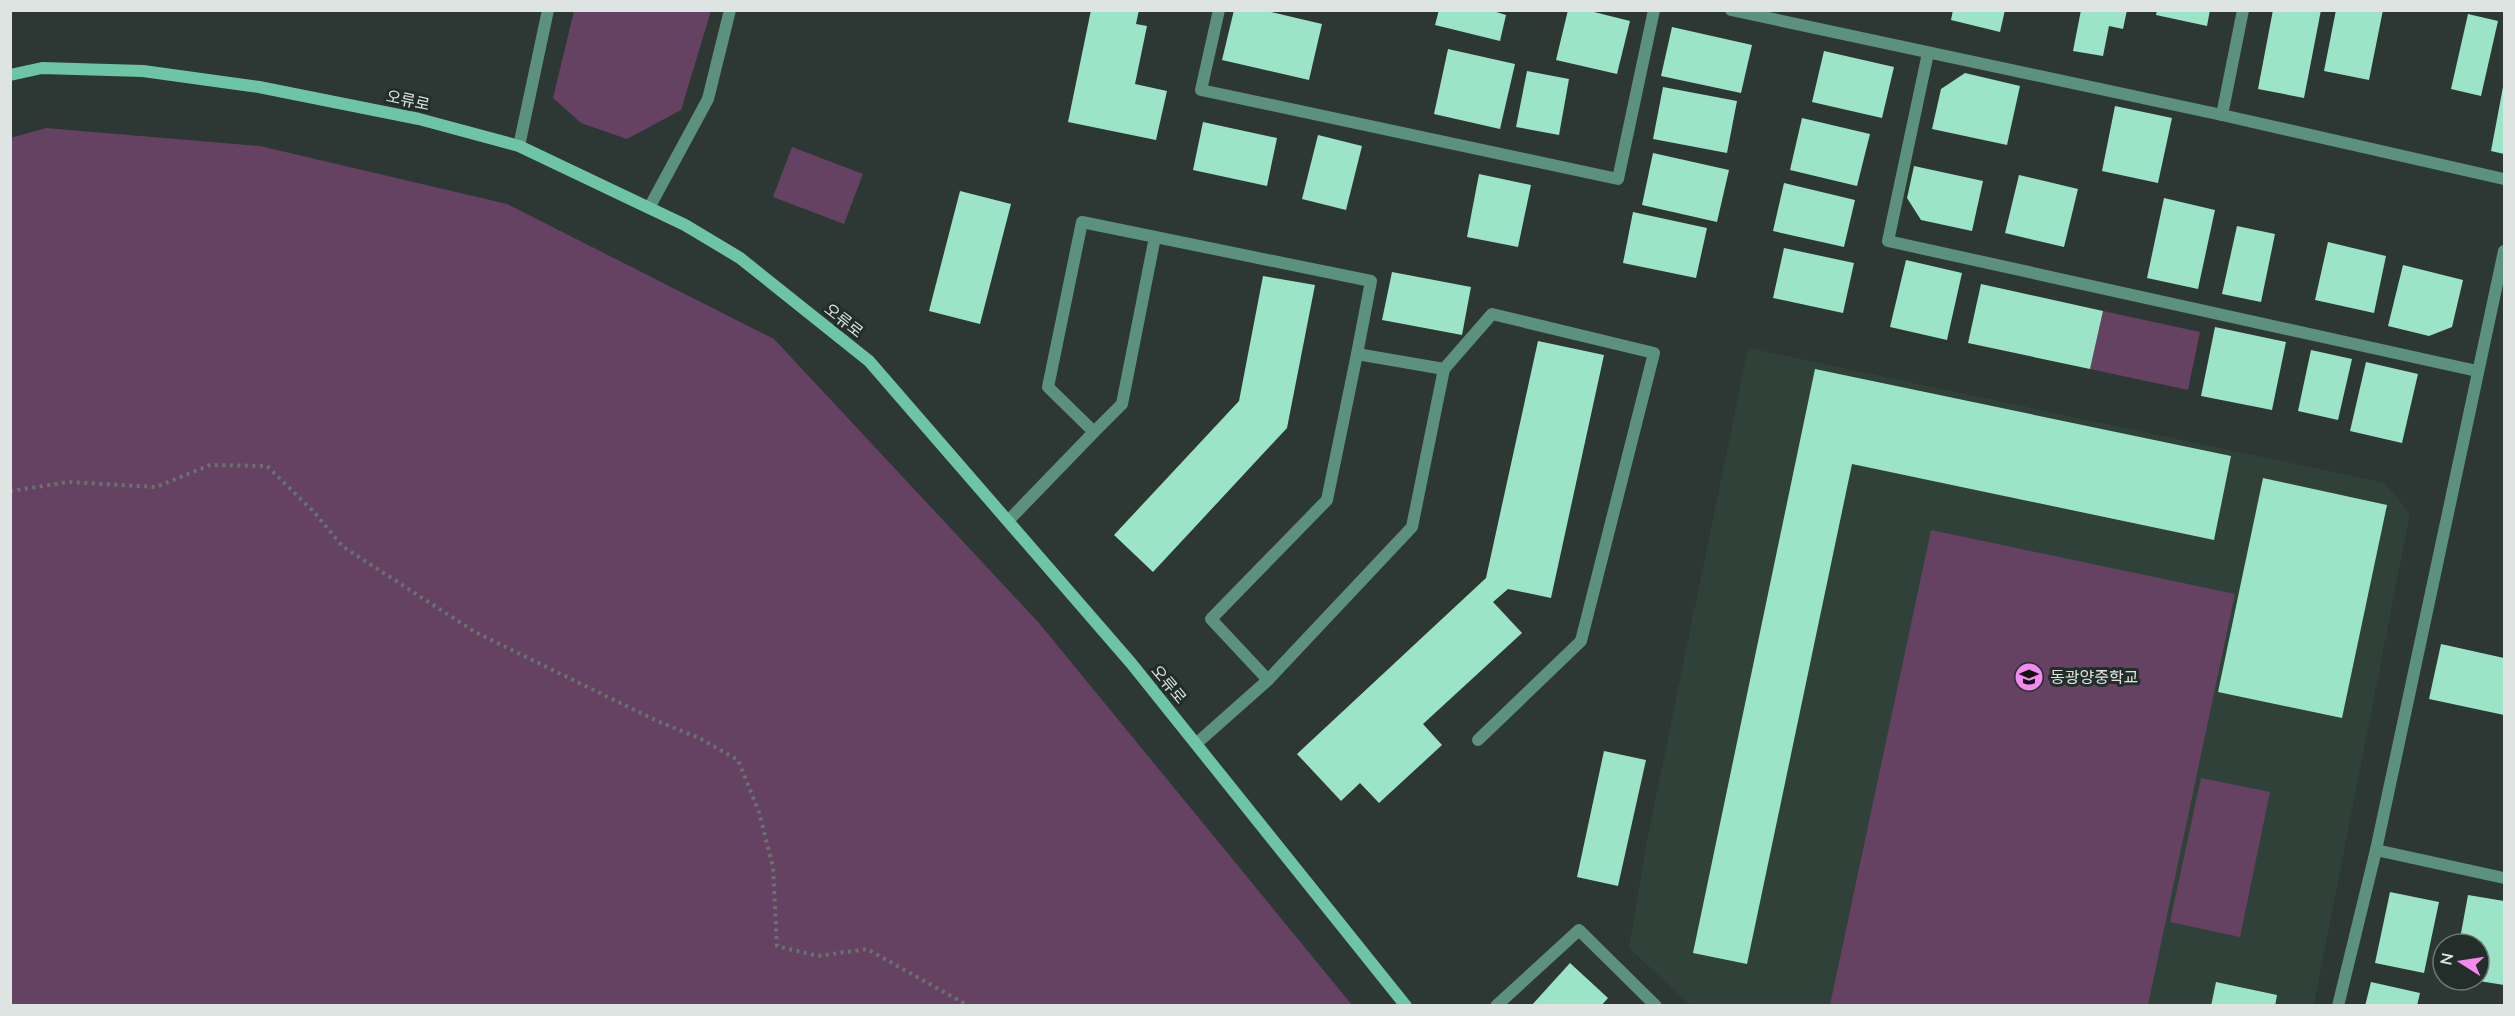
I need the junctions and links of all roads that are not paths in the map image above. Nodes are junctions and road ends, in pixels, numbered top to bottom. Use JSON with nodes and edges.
{"nodes":[{"id":1,"x":548,"y":10,"type":"edge"},
{"id":2,"x":730,"y":10,"type":"edge"},
{"id":3,"x":1220,"y":10,"type":"edge"},
{"id":4,"x":1654,"y":10,"type":"edge"},
{"id":5,"x":1731,"y":10,"type":"edge"},
{"id":6,"x":2243,"y":10,"type":"edge"},
{"id":7,"x":1928,"y":53,"type":"junction"},
{"id":8,"x":10,"y":75,"type":"edge"},
{"id":9,"x":2222,"y":115,"type":"junction"},
{"id":10,"x":519,"y":146,"type":"junction"},
{"id":11,"x":2505,"y":179,"type":"edge"},
{"id":12,"x":649,"y":208,"type":"junction"},
{"id":13,"x":1155,"y":237,"type":"junction"},
{"id":14,"x":2505,"y":251,"type":"edge"},
{"id":15,"x":1357,"y":354,"type":"junction"},
{"id":16,"x":1444,"y":369,"type":"junction"},
{"id":17,"x":2477,"y":371,"type":"junction"},
{"id":18,"x":1094,"y":432,"type":"junction"},
{"id":19,"x":1008,"y":521,"type":"junction"},
{"id":20,"x":1268,"y":680,"type":"junction"},
{"id":21,"x":1478,"y":740,"type":"dead end"},
{"id":22,"x":1197,"y":743,"type":"junction"},
{"id":23,"x":2376,"y":850,"type":"junction"},
{"id":24,"x":2505,"y":878,"type":"edge"},
{"id":25,"x":1406,"y":1005,"type":"edge"},
{"id":26,"x":1496,"y":1005,"type":"edge"},
{"id":27,"x":1656,"y":1005,"type":"edge"},
{"id":28,"x":2338,"y":1005,"type":"edge"}],
"edges":[{"from":1,"to":10,"type":"street"},
{"from":2,"to":12,"type":"street"},
{"from":3,"to":4,"type":"street"},
{"from":5,"to":7,"type":"street"},
{"from":6,"to":9,"type":"street"},
{"from":7,"to":9,"type":"street"},
{"from":7,"to":17,"type":"street"},
{"from":8,"to":10,"type":"street","name":"오류로"},
{"from":9,"to":11,"type":"street"},
{"from":10,"to":12,"type":"street","name":"오류로"},
{"from":12,"to":19,"type":"street","name":"오류로"},
{"from":13,"to":15,"type":"street"},
{"from":13,"to":18,"type":"street"},
{"from":13,"to":18,"type":"street"},
{"from":14,"to":17,"type":"street"},
{"from":15,"to":16,"type":"street"},
{"from":15,"to":20,"type":"street"},
{"from":16,"to":20,"type":"street"},
{"from":16,"to":21,"type":"street"},
{"from":17,"to":23,"type":"street"},
{"from":18,"to":19,"type":"street"},
{"from":19,"to":22,"type":"street","name":"오류로"},
{"from":20,"to":22,"type":"street"},
{"from":22,"to":25,"type":"street","name":"오류로"},
{"from":23,"to":24,"type":"street"},
{"from":23,"to":28,"type":"street"},
{"from":26,"to":27,"type":"street"}]}
